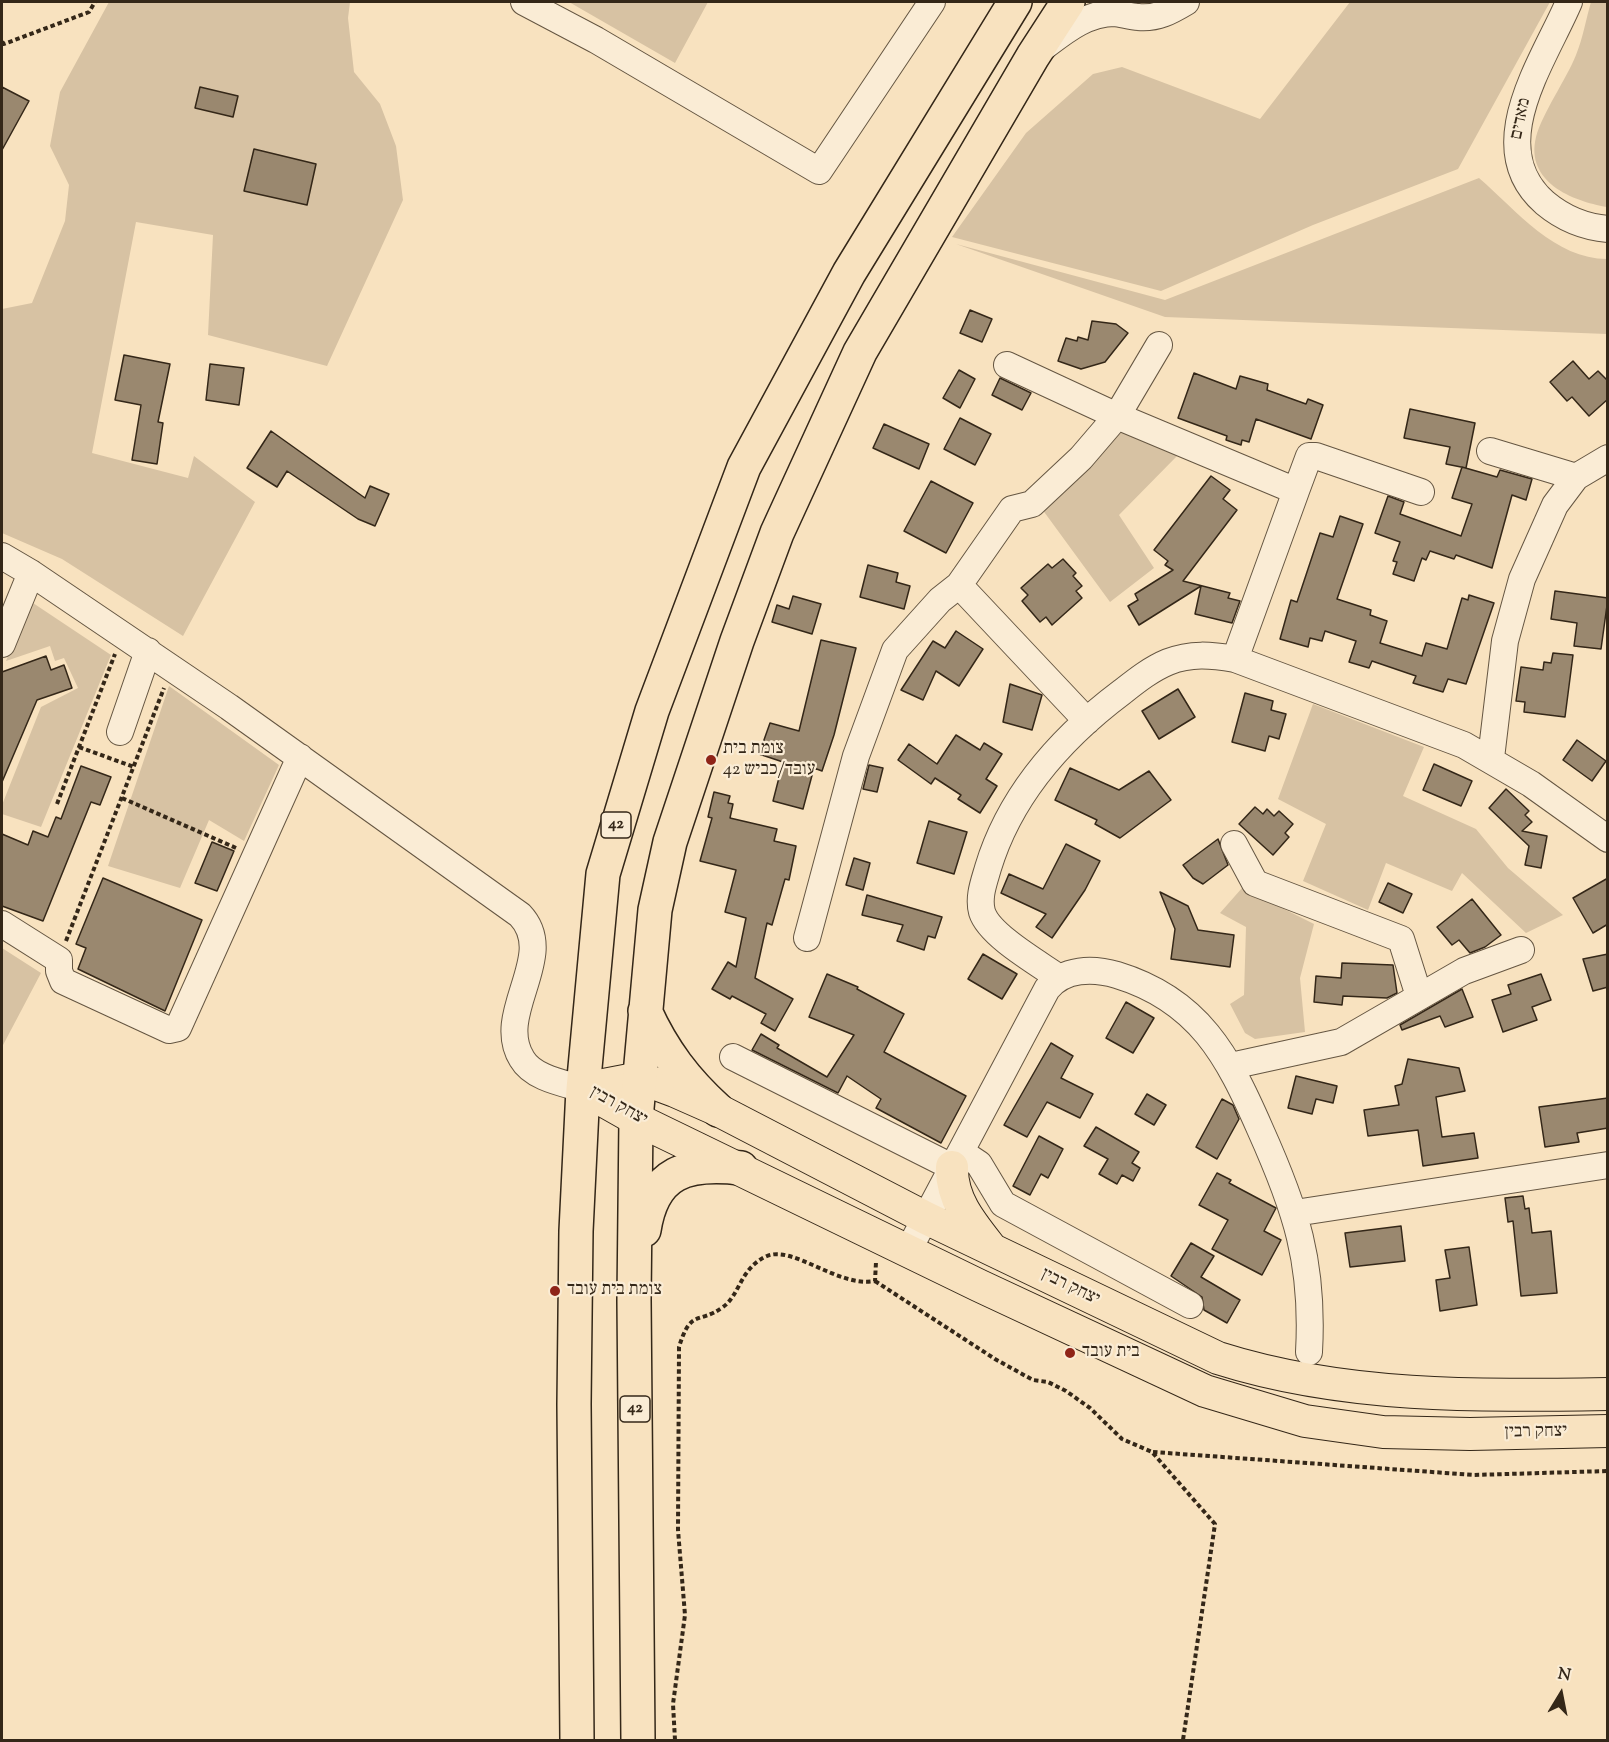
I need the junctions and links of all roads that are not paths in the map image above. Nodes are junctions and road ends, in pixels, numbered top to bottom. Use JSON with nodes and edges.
{"nodes":[{"id":1,"x":528,"y":2,"type":"edge"},
{"id":2,"x":933,"y":2,"type":"edge"},
{"id":3,"x":1015,"y":2,"type":"edge"},
{"id":4,"x":1068,"y":2,"type":"edge"},
{"id":5,"x":1186,"y":2,"type":"edge"},
{"id":6,"x":1569,"y":2,"type":"edge"},
{"id":7,"x":1033,"y":56,"type":"junction"},
{"id":8,"x":1608,"y":229,"type":"edge"},
{"id":9,"x":1159,"y":345,"type":"dead end"},
{"id":10,"x":1007,"y":365,"type":"dead end"},
{"id":11,"x":1117,"y":417,"type":"junction"},
{"id":12,"x":1490,"y":452,"type":"dead end"},
{"id":13,"x":1608,"y":458,"type":"edge"},
{"id":14,"x":1576,"y":477,"type":"junction"},
{"id":15,"x":1296,"y":491,"type":"junction"},
{"id":16,"x":1421,"y":492,"type":"dead end"},
{"id":17,"x":2,"y":556,"type":"edge"},
{"id":18,"x":31,"y":573,"type":"junction"},
{"id":19,"x":959,"y":585,"type":"junction"},
{"id":20,"x":2,"y":644,"type":"edge"},
{"id":21,"x":148,"y":651,"type":"junction"},
{"id":22,"x":1235,"y":659,"type":"junction"},
{"id":23,"x":1087,"y":721,"type":"junction"},
{"id":24,"x":120,"y":732,"type":"dead end"},
{"id":25,"x":300,"y":757,"type":"junction"},
{"id":26,"x":1491,"y":758,"type":"junction"},
{"id":27,"x":1608,"y":839,"type":"edge"},
{"id":28,"x":1234,"y":844,"type":"dead end"},
{"id":29,"x":2,"y":924,"type":"edge"},
{"id":30,"x":807,"y":938,"type":"dead end"},
{"id":31,"x":1521,"y":950,"type":"dead end"},
{"id":32,"x":1058,"y":977,"type":"junction"},
{"id":33,"x":1419,"y":996,"type":"junction"},
{"id":34,"x":645,"y":1011,"type":"junction"},
{"id":35,"x":733,"y":1057,"type":"dead end"},
{"id":36,"x":1231,"y":1066,"type":"junction"},
{"id":37,"x":640,"y":1078,"type":"junction"},
{"id":38,"x":583,"y":1089,"type":"junction"},
{"id":39,"x":718,"y":1110,"type":"junction"},
{"id":40,"x":636,"y":1119,"type":"junction"},
{"id":41,"x":957,"y":1159,"type":"junction"},
{"id":42,"x":1608,"y":1165,"type":"edge"},
{"id":43,"x":741,"y":1168,"type":"junction"},
{"id":44,"x":1295,"y":1213,"type":"junction"},
{"id":45,"x":926,"y":1218,"type":"junction"},
{"id":46,"x":992,"y":1250,"type":"junction"},
{"id":47,"x":908,"y":1251,"type":"junction"},
{"id":48,"x":634,"y":1300,"type":"junction"},
{"id":49,"x":1190,"y":1305,"type":"dead end"},
{"id":50,"x":1309,"y":1352,"type":"dead end"},
{"id":51,"x":1608,"y":1394,"type":"edge"},
{"id":52,"x":1608,"y":1431,"type":"edge"},
{"id":53,"x":578,"y":1740,"type":"edge"},
{"id":54,"x":638,"y":1740,"type":"edge"}],
"edges":[{"from":1,"to":2,"type":"street"},
{"from":3,"to":38,"type":"highway","number":"42"},
{"from":4,"to":7,"type":"highway","number":"42"},
{"from":5,"to":7,"type":"street"},
{"from":6,"to":8,"type":"street","name":"מאדים"},
{"from":7,"to":34,"type":"highway","number":"42"},
{"from":9,"to":11,"type":"street"},
{"from":10,"to":11,"type":"street"},
{"from":11,"to":15,"type":"street"},
{"from":11,"to":19,"type":"street"},
{"from":12,"to":14,"type":"street"},
{"from":13,"to":14,"type":"street"},
{"from":14,"to":26,"type":"street"},
{"from":15,"to":16,"type":"street"},
{"from":15,"to":22,"type":"street"},
{"from":17,"to":18,"type":"street"},
{"from":18,"to":20,"type":"street"},
{"from":18,"to":21,"type":"street"},
{"from":19,"to":23,"type":"street"},
{"from":19,"to":30,"type":"street"},
{"from":21,"to":24,"type":"street"},
{"from":21,"to":25,"type":"street"},
{"from":22,"to":23,"type":"street"},
{"from":22,"to":26,"type":"street"},
{"from":23,"to":32,"type":"street"},
{"from":25,"to":29,"type":"street"},
{"from":25,"to":38,"type":"street"},
{"from":26,"to":27,"type":"street"},
{"from":28,"to":33,"type":"street"},
{"from":31,"to":33,"type":"street"},
{"from":32,"to":36,"type":"street"},
{"from":32,"to":41,"type":"street"},
{"from":33,"to":36,"type":"street"},
{"from":34,"to":37,"type":"highway","number":"42"},
{"from":34,"to":39,"type":"highway"},
{"from":35,"to":41,"type":"street"},
{"from":36,"to":44,"type":"street"},
{"from":37,"to":38,"type":"main road","name":"יצחק רבין"},
{"from":37,"to":39,"type":"main road","name":"יצחק רבין"},
{"from":37,"to":40,"type":"highway","number":"42"},
{"from":38,"to":40,"type":"main road","name":"יצחק רבין"},
{"from":38,"to":53,"type":"highway","number":"42"},
{"from":39,"to":45,"type":"main road","name":"יצחק רבין"},
{"from":40,"to":43,"type":"main road","name":"יצחק רבין"},
{"from":40,"to":48,"type":"highway","number":"42"},
{"from":41,"to":45,"type":"street"},
{"from":41,"to":46,"type":"main road"},
{"from":41,"to":49,"type":"street"},
{"from":42,"to":44,"type":"street"},
{"from":43,"to":47,"type":"main road","name":"יצחק רבין"},
{"from":43,"to":48,"type":"highway"},
{"from":44,"to":50,"type":"street"},
{"from":45,"to":46,"type":"main road","name":"יצחק רבין"},
{"from":45,"to":47,"type":"street"},
{"from":46,"to":51,"type":"main road","name":"יצחק רבין"},
{"from":47,"to":52,"type":"main road","name":"יצחק רבין"},
{"from":48,"to":54,"type":"highway","number":"42"}]}
